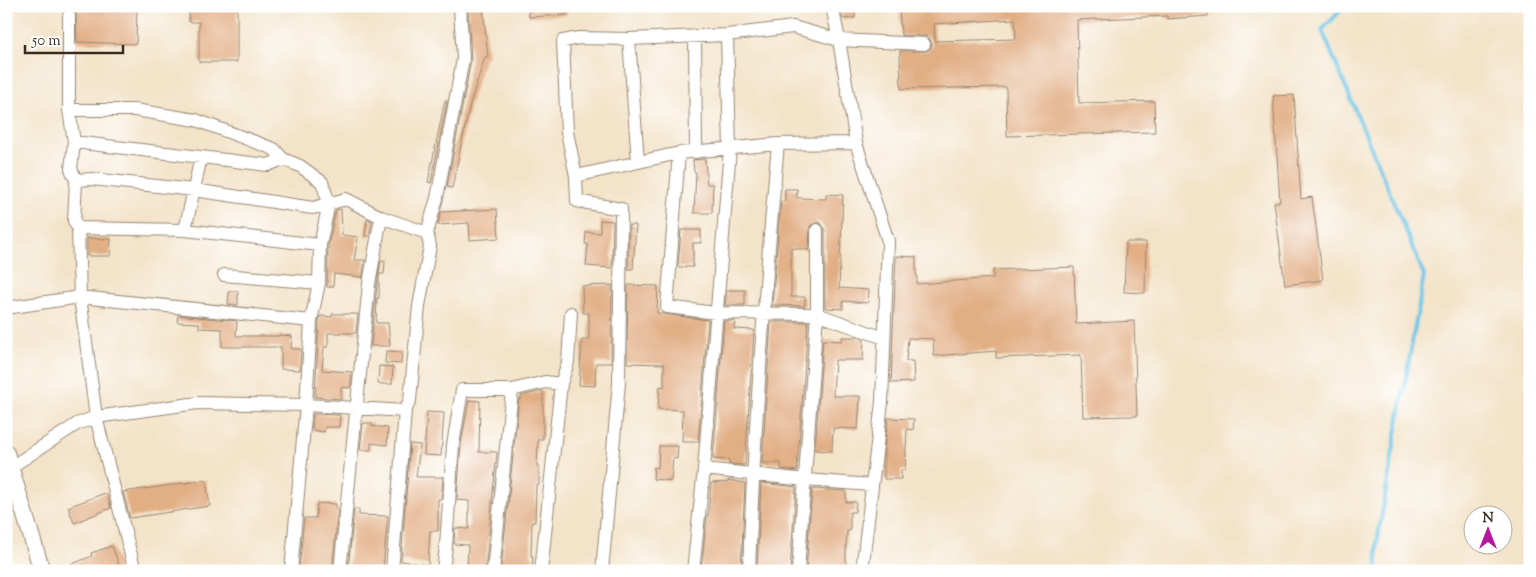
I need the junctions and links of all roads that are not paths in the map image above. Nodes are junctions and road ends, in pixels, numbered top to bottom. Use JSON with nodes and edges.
{"nodes":[{"id":1,"x":460,"y":6,"type":"edge"},
{"id":2,"x":832,"y":6,"type":"edge"},
{"id":3,"x":69,"y":16,"type":"dead end"},
{"id":4,"x":727,"y":35,"type":"junction"},
{"id":5,"x":695,"y":36,"type":"junction"},
{"id":6,"x":629,"y":39,"type":"junction"},
{"id":7,"x":839,"y":40,"type":"junction"},
{"id":8,"x":924,"y":44,"type":"dead end"},
{"id":9,"x":69,"y":110,"type":"junction"},
{"id":10,"x":74,"y":142,"type":"junction"},
{"id":11,"x":856,"y":143,"type":"junction"},
{"id":12,"x":778,"y":144,"type":"junction"},
{"id":13,"x":730,"y":149,"type":"junction"},
{"id":14,"x":696,"y":152,"type":"junction"},
{"id":15,"x":679,"y":153,"type":"junction"},
{"id":16,"x":200,"y":157,"type":"junction"},
{"id":17,"x":283,"y":159,"type":"junction"},
{"id":18,"x":638,"y":162,"type":"junction"},
{"id":19,"x":576,"y":176,"type":"junction"},
{"id":20,"x":76,"y":180,"type":"junction"},
{"id":21,"x":194,"y":190,"type":"junction"},
{"id":22,"x":329,"y":203,"type":"junction"},
{"id":23,"x":381,"y":217,"type":"junction"},
{"id":24,"x":78,"y":228,"type":"junction"},
{"id":25,"x":185,"y":230,"type":"junction"},
{"id":26,"x":818,"y":230,"type":"dead end"},
{"id":27,"x":427,"y":233,"type":"junction"},
{"id":28,"x":320,"y":245,"type":"junction"},
{"id":29,"x":224,"y":275,"type":"dead end"},
{"id":30,"x":319,"y":283,"type":"junction"},
{"id":31,"x":80,"y":297,"type":"junction"},
{"id":32,"x":6,"y":308,"type":"edge"},
{"id":33,"x":716,"y":313,"type":"junction"},
{"id":34,"x":763,"y":313,"type":"junction"},
{"id":35,"x":571,"y":314,"type":"dead end"},
{"id":36,"x":817,"y":314,"type":"junction"},
{"id":37,"x":311,"y":321,"type":"junction"},
{"id":38,"x":884,"y":338,"type":"junction"},
{"id":39,"x":561,"y":384,"type":"junction"},
{"id":40,"x":512,"y":390,"type":"junction"},
{"id":41,"x":306,"y":405,"type":"junction"},
{"id":42,"x":357,"y":408,"type":"junction"},
{"id":43,"x":406,"y":411,"type":"junction"},
{"id":44,"x":96,"y":416,"type":"junction"},
{"id":45,"x":7,"y":468,"type":"edge"},
{"id":46,"x":704,"y":469,"type":"junction"},
{"id":47,"x":753,"y":473,"type":"junction"},
{"id":48,"x":806,"y":480,"type":"junction"},
{"id":49,"x":871,"y":485,"type":"junction"},
{"id":50,"x":34,"y":571,"type":"edge"},
{"id":51,"x":42,"y":571,"type":"edge"},
{"id":52,"x":135,"y":571,"type":"edge"},
{"id":53,"x":290,"y":571,"type":"edge"},
{"id":54,"x":340,"y":571,"type":"edge"},
{"id":55,"x":392,"y":571,"type":"edge"},
{"id":56,"x":443,"y":571,"type":"edge"},
{"id":57,"x":493,"y":571,"type":"edge"},
{"id":58,"x":541,"y":571,"type":"edge"},
{"id":59,"x":602,"y":571,"type":"edge"},
{"id":60,"x":693,"y":571,"type":"edge"},
{"id":61,"x":749,"y":571,"type":"edge"},
{"id":62,"x":798,"y":571,"type":"edge"},
{"id":63,"x":862,"y":571,"type":"edge"}],
"edges":[{"from":1,"to":27,"type":"street"},
{"from":2,"to":7,"type":"street"},
{"from":3,"to":9,"type":"street"},
{"from":4,"to":5,"type":"street"},
{"from":4,"to":7,"type":"street"},
{"from":4,"to":13,"type":"street"},
{"from":5,"to":6,"type":"street"},
{"from":5,"to":14,"type":"street"},
{"from":6,"to":18,"type":"street"},
{"from":6,"to":19,"type":"street"},
{"from":7,"to":8,"type":"street"},
{"from":7,"to":11,"type":"street"},
{"from":9,"to":10,"type":"street"},
{"from":9,"to":17,"type":"street"},
{"from":10,"to":16,"type":"street"},
{"from":10,"to":20,"type":"street"},
{"from":11,"to":12,"type":"street"},
{"from":11,"to":38,"type":"street"},
{"from":12,"to":13,"type":"street"},
{"from":12,"to":34,"type":"street"},
{"from":13,"to":14,"type":"street"},
{"from":13,"to":33,"type":"street"},
{"from":14,"to":15,"type":"street"},
{"from":15,"to":18,"type":"street"},
{"from":15,"to":33,"type":"street"},
{"from":16,"to":17,"type":"street"},
{"from":16,"to":21,"type":"street"},
{"from":17,"to":22,"type":"street"},
{"from":18,"to":19,"type":"street"},
{"from":19,"to":59,"type":"street"},
{"from":20,"to":21,"type":"street"},
{"from":20,"to":24,"type":"street"},
{"from":21,"to":22,"type":"street"},
{"from":21,"to":25,"type":"street"},
{"from":22,"to":23,"type":"street"},
{"from":22,"to":28,"type":"street"},
{"from":23,"to":27,"type":"street"},
{"from":23,"to":42,"type":"street"},
{"from":24,"to":25,"type":"street"},
{"from":24,"to":31,"type":"street"},
{"from":25,"to":28,"type":"street"},
{"from":26,"to":36,"type":"street"},
{"from":27,"to":43,"type":"street"},
{"from":28,"to":30,"type":"street"},
{"from":29,"to":30,"type":"street"},
{"from":30,"to":37,"type":"street"},
{"from":31,"to":32,"type":"street"},
{"from":31,"to":37,"type":"street"},
{"from":31,"to":44,"type":"street"},
{"from":33,"to":34,"type":"street"},
{"from":33,"to":46,"type":"street"},
{"from":34,"to":36,"type":"street"},
{"from":34,"to":47,"type":"street"},
{"from":35,"to":39,"type":"street"},
{"from":36,"to":38,"type":"street"},
{"from":36,"to":48,"type":"street"},
{"from":37,"to":41,"type":"street"},
{"from":38,"to":49,"type":"street"},
{"from":39,"to":40,"type":"street"},
{"from":39,"to":58,"type":"street"},
{"from":40,"to":56,"type":"street"},
{"from":40,"to":57,"type":"street"},
{"from":41,"to":42,"type":"street"},
{"from":41,"to":44,"type":"street"},
{"from":41,"to":53,"type":"street"},
{"from":42,"to":43,"type":"street"},
{"from":42,"to":54,"type":"street"},
{"from":43,"to":55,"type":"street"},
{"from":44,"to":45,"type":"street"},
{"from":44,"to":52,"type":"street"},
{"from":45,"to":50,"type":"street"},
{"from":45,"to":51,"type":"street"},
{"from":46,"to":47,"type":"street"},
{"from":46,"to":60,"type":"street"},
{"from":47,"to":48,"type":"street"},
{"from":47,"to":61,"type":"street"},
{"from":48,"to":49,"type":"street"},
{"from":48,"to":62,"type":"street"},
{"from":49,"to":63,"type":"street"}]}
